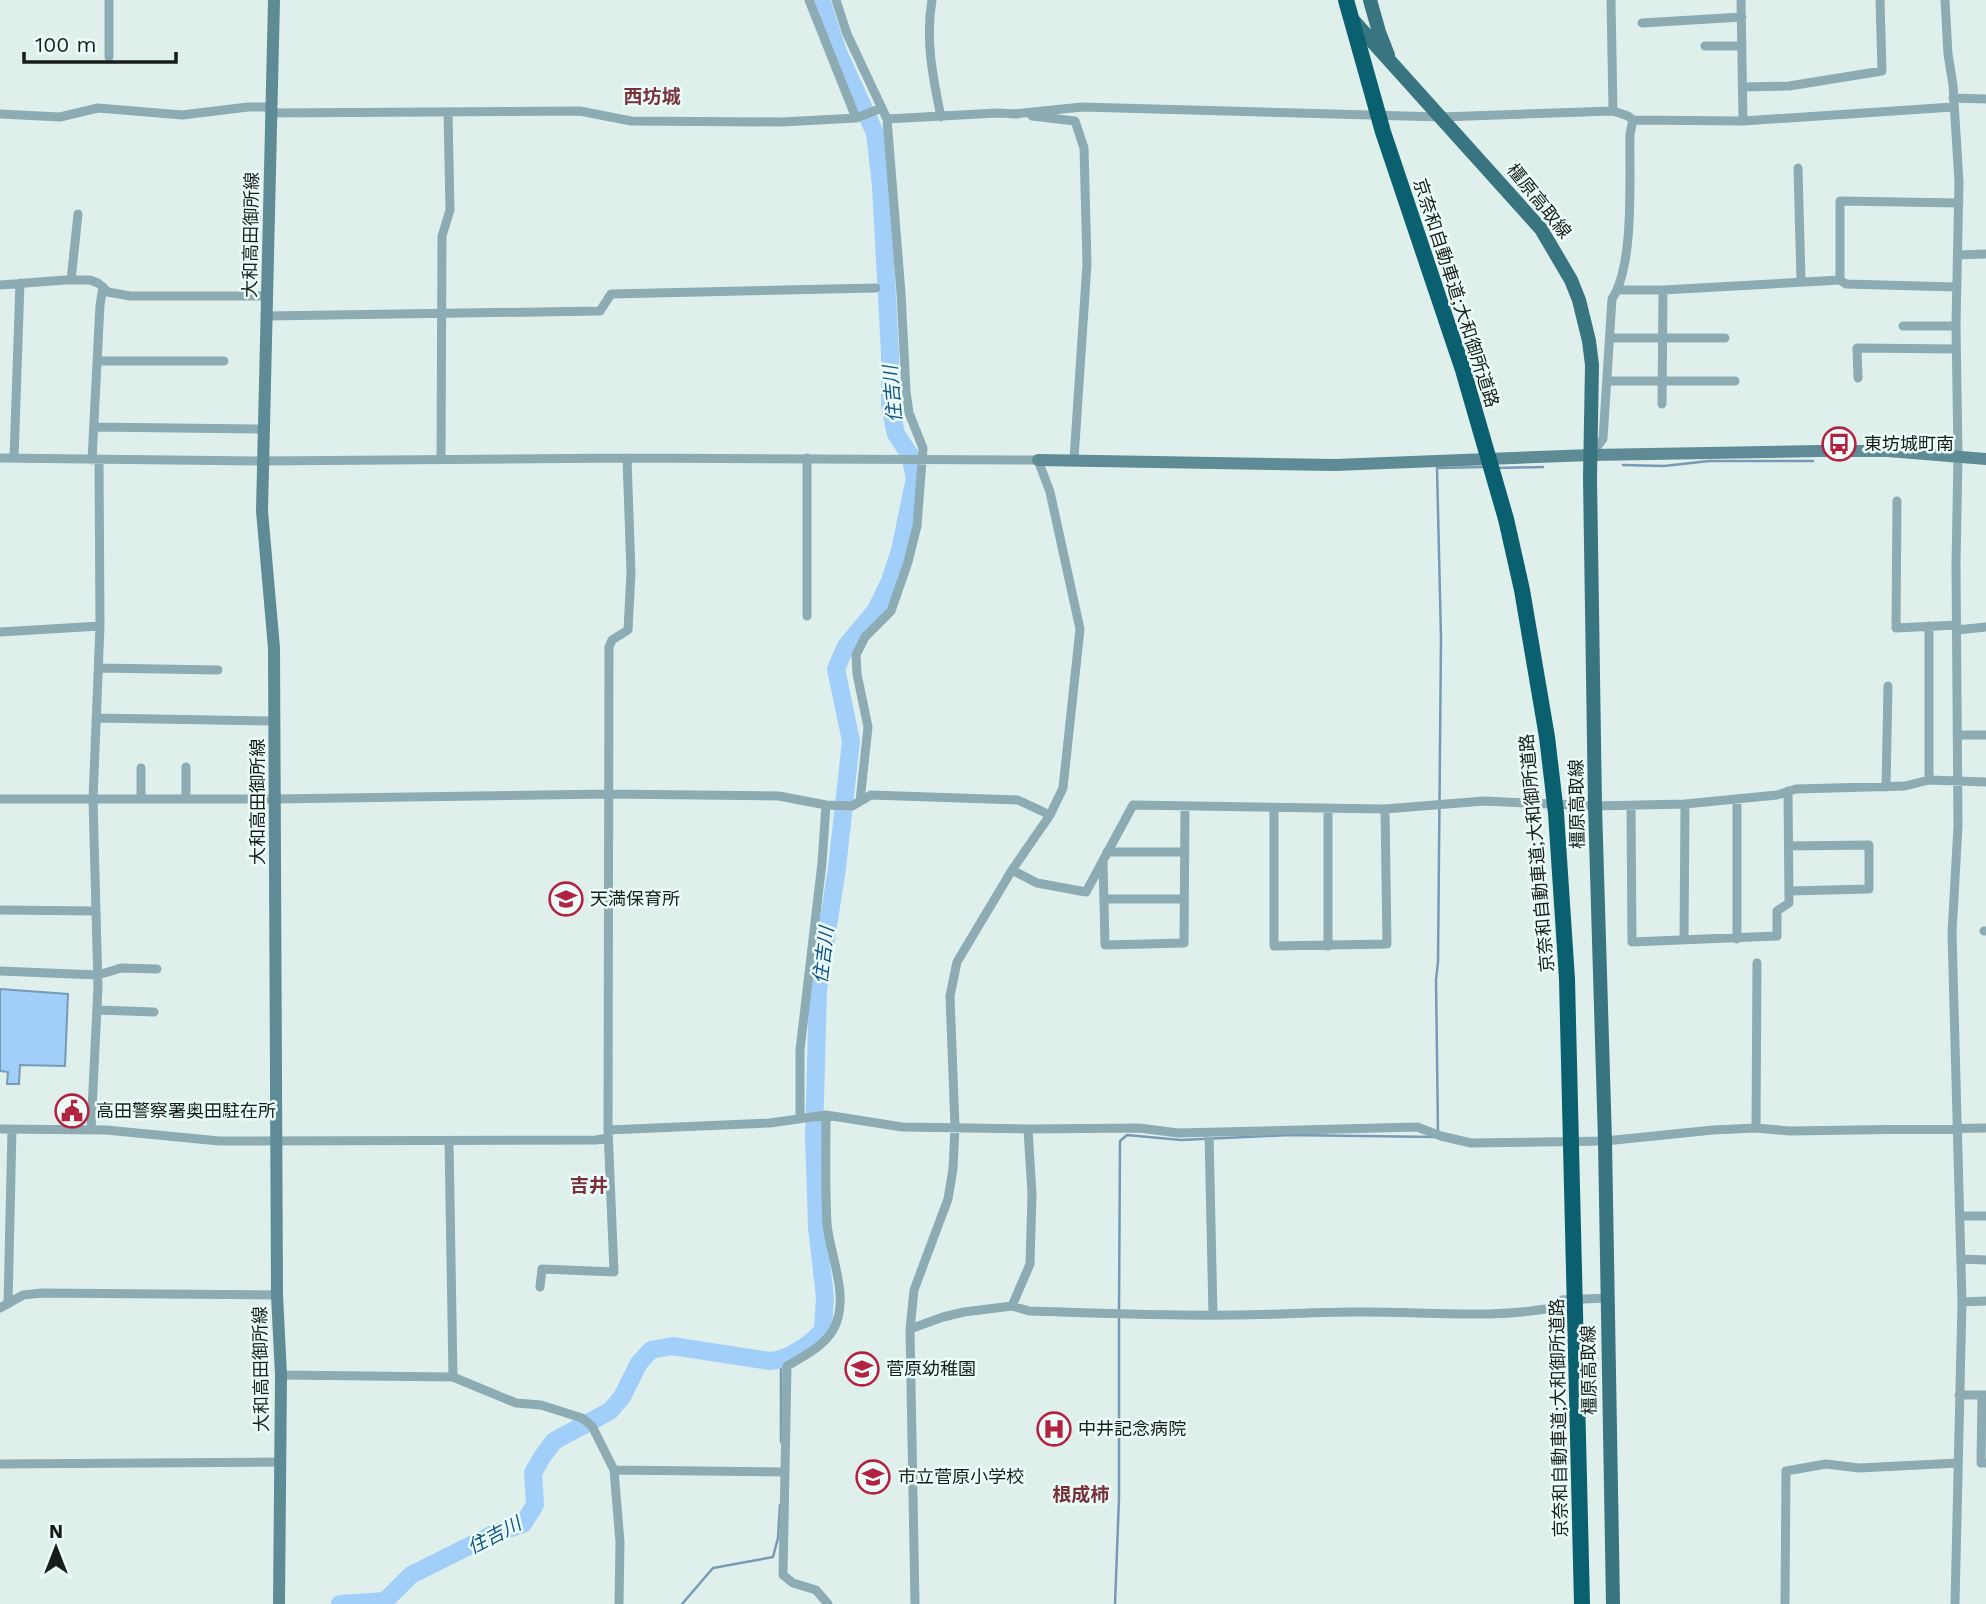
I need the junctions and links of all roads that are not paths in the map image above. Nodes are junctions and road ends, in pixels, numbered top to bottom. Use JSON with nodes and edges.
{"nodes":[{"id":1,"x":110,"y":0,"type":"edge"},
{"id":2,"x":274,"y":0,"type":"edge"},
{"id":3,"x":809,"y":0,"type":"edge"},
{"id":4,"x":836,"y":0,"type":"edge"},
{"id":5,"x":932,"y":0,"type":"edge"},
{"id":6,"x":1340,"y":0,"type":"edge"},
{"id":7,"x":1346,"y":0,"type":"edge"},
{"id":8,"x":1370,"y":0,"type":"edge"},
{"id":9,"x":1611,"y":0,"type":"edge"},
{"id":10,"x":1741,"y":0,"type":"edge"},
{"id":11,"x":1880,"y":0,"type":"edge"},
{"id":12,"x":1945,"y":0,"type":"edge"},
{"id":13,"x":1742,"y":17,"type":"junction"},
{"id":14,"x":1642,"y":23,"type":"dead end"},
{"id":15,"x":1742,"y":46,"type":"junction"},
{"id":16,"x":1705,"y":47,"type":"dead end"},
{"id":17,"x":109,"y":57,"type":"dead end"},
{"id":18,"x":1396,"y":70,"type":"junction"},
{"id":19,"x":1742,"y":87,"type":"junction"},
{"id":20,"x":1986,"y":99,"type":"edge"},
{"id":21,"x":1953,"y":103,"type":"junction"},
{"id":22,"x":882,"y":108,"type":"junction"},
{"id":23,"x":271,"y":110,"type":"junction"},
{"id":24,"x":1613,"y":111,"type":"junction"},
{"id":25,"x":448,"y":112,"type":"junction"},
{"id":26,"x":0,"y":114,"type":"edge"},
{"id":27,"x":1014,"y":114,"type":"junction"},
{"id":28,"x":941,"y":117,"type":"junction"},
{"id":29,"x":1441,"y":117,"type":"junction"},
{"id":30,"x":856,"y":118,"type":"junction"},
{"id":31,"x":887,"y":119,"type":"junction"},
{"id":32,"x":1633,"y":120,"type":"junction"},
{"id":33,"x":1743,"y":121,"type":"junction"},
{"id":34,"x":1798,"y":168,"type":"dead end"},
{"id":35,"x":1959,"y":203,"type":"junction"},
{"id":36,"x":78,"y":214,"type":"dead end"},
{"id":37,"x":1986,"y":254,"type":"edge"},
{"id":38,"x":1958,"y":255,"type":"junction"},
{"id":39,"x":71,"y":280,"type":"junction"},
{"id":40,"x":1840,"y":280,"type":"junction"},
{"id":41,"x":1801,"y":281,"type":"junction"},
{"id":42,"x":20,"y":284,"type":"junction"},
{"id":43,"x":0,"y":285,"type":"edge"},
{"id":44,"x":103,"y":287,"type":"junction"},
{"id":45,"x":1956,"y":287,"type":"junction"},
{"id":46,"x":876,"y":288,"type":"dead end"},
{"id":47,"x":1619,"y":290,"type":"junction"},
{"id":48,"x":1663,"y":290,"type":"junction"},
{"id":49,"x":268,"y":296,"type":"junction"},
{"id":50,"x":442,"y":313,"type":"junction"},
{"id":51,"x":267,"y":316,"type":"junction"},
{"id":52,"x":1903,"y":326,"type":"dead end"},
{"id":53,"x":1956,"y":326,"type":"junction"},
{"id":54,"x":1611,"y":338,"type":"junction"},
{"id":55,"x":1663,"y":338,"type":"junction"},
{"id":56,"x":1725,"y":338,"type":"dead end"},
{"id":57,"x":1956,"y":349,"type":"junction"},
{"id":58,"x":97,"y":361,"type":"junction"},
{"id":59,"x":224,"y":361,"type":"dead end"},
{"id":60,"x":1857,"y":378,"type":"dead end"},
{"id":61,"x":1608,"y":381,"type":"junction"},
{"id":62,"x":1662,"y":381,"type":"junction"},
{"id":63,"x":1735,"y":381,"type":"dead end"},
{"id":64,"x":1662,"y":404,"type":"dead end"},
{"id":65,"x":94,"y":427,"type":"junction"},
{"id":66,"x":264,"y":429,"type":"junction"},
{"id":67,"x":1591,"y":455,"type":"junction"},
{"id":68,"x":1958,"y":456,"type":"junction"},
{"id":69,"x":0,"y":458,"type":"edge"},
{"id":70,"x":13,"y":458,"type":"junction"},
{"id":71,"x":440,"y":458,"type":"junction"},
{"id":72,"x":627,"y":458,"type":"junction"},
{"id":73,"x":807,"y":458,"type":"junction"},
{"id":74,"x":1986,"y":458,"type":"edge"},
{"id":75,"x":1074,"y":459,"type":"junction"},
{"id":76,"x":96,"y":460,"type":"junction"},
{"id":77,"x":923,"y":460,"type":"junction"},
{"id":78,"x":1038,"y":460,"type":"junction"},
{"id":79,"x":262,"y":461,"type":"junction"},
{"id":80,"x":1897,"y":501,"type":"dead end"},
{"id":81,"x":807,"y":617,"type":"dead end"},
{"id":82,"x":100,"y":626,"type":"junction"},
{"id":83,"x":1929,"y":626,"type":"junction"},
{"id":84,"x":1957,"y":627,"type":"junction"},
{"id":85,"x":1986,"y":627,"type":"edge"},
{"id":86,"x":0,"y":632,"type":"edge"},
{"id":87,"x":99,"y":668,"type":"junction"},
{"id":88,"x":218,"y":670,"type":"dead end"},
{"id":89,"x":1888,"y":686,"type":"dead end"},
{"id":90,"x":96,"y":718,"type":"junction"},
{"id":91,"x":275,"y":721,"type":"junction"},
{"id":92,"x":1957,"y":735,"type":"junction"},
{"id":93,"x":1986,"y":735,"type":"edge"},
{"id":94,"x":186,"y":767,"type":"dead end"},
{"id":95,"x":141,"y":768,"type":"dead end"},
{"id":96,"x":1929,"y":780,"type":"junction"},
{"id":97,"x":1956,"y":782,"type":"junction"},
{"id":98,"x":1986,"y":782,"type":"edge"},
{"id":99,"x":1886,"y":787,"type":"junction"},
{"id":100,"x":1788,"y":791,"type":"junction"},
{"id":101,"x":607,"y":794,"type":"junction"},
{"id":102,"x":0,"y":799,"type":"edge"},
{"id":103,"x":93,"y":799,"type":"junction"},
{"id":104,"x":141,"y":799,"type":"junction"},
{"id":105,"x":186,"y":799,"type":"junction"},
{"id":106,"x":276,"y":799,"type":"junction"},
{"id":107,"x":1737,"y":800,"type":"junction"},
{"id":108,"x":860,"y":801,"type":"junction"},
{"id":109,"x":1685,"y":804,"type":"junction"},
{"id":110,"x":826,"y":805,"type":"junction"},
{"id":111,"x":1595,"y":806,"type":"junction"},
{"id":112,"x":1631,"y":806,"type":"junction"},
{"id":113,"x":1185,"y":807,"type":"junction"},
{"id":114,"x":1275,"y":808,"type":"junction"},
{"id":115,"x":1328,"y":809,"type":"junction"},
{"id":116,"x":1385,"y":809,"type":"junction"},
{"id":117,"x":1050,"y":815,"type":"junction"},
{"id":118,"x":1789,"y":846,"type":"junction"},
{"id":119,"x":1184,"y":852,"type":"junction"},
{"id":120,"x":1105,"y":856,"type":"junction"},
{"id":121,"x":1012,"y":870,"type":"junction"},
{"id":122,"x":1789,"y":891,"type":"junction"},
{"id":123,"x":1104,"y":899,"type":"junction"},
{"id":124,"x":1184,"y":899,"type":"junction"},
{"id":125,"x":0,"y":910,"type":"edge"},
{"id":126,"x":96,"y":911,"type":"junction"},
{"id":127,"x":1737,"y":939,"type":"junction"},
{"id":128,"x":1684,"y":940,"type":"junction"},
{"id":129,"x":1328,"y":946,"type":"junction"},
{"id":130,"x":1757,"y":963,"type":"dead end"},
{"id":131,"x":157,"y":969,"type":"dead end"},
{"id":132,"x":0,"y":971,"type":"edge"},
{"id":133,"x":98,"y":975,"type":"junction"},
{"id":134,"x":97,"y":1010,"type":"junction"},
{"id":135,"x":154,"y":1012,"type":"dead end"},
{"id":136,"x":826,"y":1115,"type":"junction"},
{"id":137,"x":800,"y":1118,"type":"junction"},
{"id":138,"x":956,"y":1128,"type":"junction"},
{"id":139,"x":1756,"y":1128,"type":"junction"},
{"id":140,"x":1957,"y":1128,"type":"junction"},
{"id":141,"x":1986,"y":1128,"type":"edge"},
{"id":142,"x":0,"y":1129,"type":"edge"},
{"id":143,"x":12,"y":1129,"type":"junction"},
{"id":144,"x":1028,"y":1129,"type":"junction"},
{"id":145,"x":91,"y":1130,"type":"junction"},
{"id":146,"x":608,"y":1134,"type":"junction"},
{"id":147,"x":1209,"y":1137,"type":"junction"},
{"id":148,"x":277,"y":1141,"type":"junction"},
{"id":149,"x":449,"y":1141,"type":"junction"},
{"id":150,"x":1605,"y":1141,"type":"junction"},
{"id":151,"x":1960,"y":1216,"type":"junction"},
{"id":152,"x":1986,"y":1216,"type":"edge"},
{"id":153,"x":4,"y":1252,"type":"edge"},
{"id":154,"x":1961,"y":1259,"type":"junction"},
{"id":155,"x":1986,"y":1260,"type":"edge"},
{"id":156,"x":540,"y":1287,"type":"dead end"},
{"id":157,"x":277,"y":1294,"type":"junction"},
{"id":158,"x":1607,"y":1298,"type":"junction"},
{"id":159,"x":1986,"y":1301,"type":"edge"},
{"id":160,"x":1962,"y":1302,"type":"junction"},
{"id":161,"x":4,"y":1306,"type":"edge"},
{"id":162,"x":1012,"y":1306,"type":"junction"},
{"id":163,"x":1213,"y":1315,"type":"junction"},
{"id":164,"x":910,"y":1329,"type":"junction"},
{"id":165,"x":281,"y":1375,"type":"junction"},
{"id":166,"x":453,"y":1377,"type":"junction"},
{"id":167,"x":1959,"y":1395,"type":"junction"},
{"id":168,"x":1984,"y":1395,"type":"edge"},
{"id":169,"x":280,"y":1462,"type":"junction"},
{"id":170,"x":1958,"y":1463,"type":"junction"},
{"id":171,"x":1986,"y":1463,"type":"edge"},
{"id":172,"x":0,"y":1464,"type":"edge"},
{"id":173,"x":614,"y":1470,"type":"junction"},
{"id":174,"x":785,"y":1472,"type":"junction"},
{"id":175,"x":279,"y":1604,"type":"edge"},
{"id":176,"x":619,"y":1604,"type":"edge"},
{"id":177,"x":828,"y":1604,"type":"edge"},
{"id":178,"x":915,"y":1604,"type":"edge"},
{"id":179,"x":1582,"y":1604,"type":"edge"},
{"id":180,"x":1613,"y":1604,"type":"edge"},
{"id":181,"x":1785,"y":1604,"type":"edge"},
{"id":182,"x":1955,"y":1604,"type":"edge"}],
"edges":[{"from":1,"to":17,"type":"street"},
{"from":2,"to":23,"type":"main road","name":"大和高田御所線"},
{"from":3,"to":30,"type":"street"},
{"from":4,"to":22,"type":"street"},
{"from":5,"to":28,"type":"street"},
{"from":6,"to":18,"type":"main road","name":"橿原高取線"},
{"from":7,"to":179,"type":"highway","name":"京奈和自動車道;大和御所道路"},
{"from":8,"to":18,"type":"main road","name":"橿原高取線"},
{"from":9,"to":24,"type":"street"},
{"from":10,"to":13,"type":"street"},
{"from":11,"to":19,"type":"street"},
{"from":12,"to":21,"type":"street"},
{"from":13,"to":14,"type":"street"},
{"from":13,"to":15,"type":"street"},
{"from":15,"to":16,"type":"street"},
{"from":15,"to":19,"type":"street"},
{"from":18,"to":29,"type":"main road","name":"橿原高取線"},
{"from":19,"to":33,"type":"street"},
{"from":20,"to":21,"type":"street"},
{"from":21,"to":33,"type":"street"},
{"from":21,"to":35,"type":"street"},
{"from":22,"to":30,"type":"street"},
{"from":22,"to":31,"type":"street"},
{"from":23,"to":25,"type":"street"},
{"from":23,"to":26,"type":"street"},
{"from":23,"to":49,"type":"main road","name":"大和高田御所線"},
{"from":24,"to":29,"type":"street"},
{"from":24,"to":32,"type":"street"},
{"from":25,"to":30,"type":"street"},
{"from":25,"to":50,"type":"street"},
{"from":27,"to":28,"type":"street"},
{"from":27,"to":29,"type":"street"},
{"from":27,"to":75,"type":"street"},
{"from":28,"to":31,"type":"street"},
{"from":29,"to":67,"type":"main road","name":"橿原高取線"},
{"from":31,"to":77,"type":"street"},
{"from":32,"to":33,"type":"street"},
{"from":32,"to":47,"type":"street"},
{"from":34,"to":41,"type":"street"},
{"from":35,"to":38,"type":"street"},
{"from":35,"to":40,"type":"street"},
{"from":36,"to":39,"type":"street"},
{"from":37,"to":38,"type":"street"},
{"from":38,"to":45,"type":"street"},
{"from":39,"to":42,"type":"street"},
{"from":39,"to":44,"type":"street"},
{"from":40,"to":41,"type":"street"},
{"from":40,"to":45,"type":"street"},
{"from":41,"to":48,"type":"street"},
{"from":42,"to":43,"type":"street"},
{"from":42,"to":70,"type":"street"},
{"from":44,"to":49,"type":"street"},
{"from":44,"to":58,"type":"street"},
{"from":45,"to":53,"type":"street"},
{"from":46,"to":50,"type":"street"},
{"from":47,"to":48,"type":"street"},
{"from":47,"to":54,"type":"street"},
{"from":48,"to":55,"type":"street"},
{"from":49,"to":51,"type":"main road","name":"大和高田御所線"},
{"from":50,"to":51,"type":"street"},
{"from":50,"to":71,"type":"street"},
{"from":51,"to":66,"type":"main road","name":"大和高田御所線"},
{"from":52,"to":53,"type":"street"},
{"from":53,"to":57,"type":"street"},
{"from":54,"to":55,"type":"street"},
{"from":54,"to":61,"type":"street"},
{"from":55,"to":56,"type":"street"},
{"from":55,"to":62,"type":"street"},
{"from":57,"to":60,"type":"street"},
{"from":57,"to":68,"type":"street"},
{"from":58,"to":59,"type":"street"},
{"from":58,"to":65,"type":"street"},
{"from":61,"to":62,"type":"street"},
{"from":61,"to":67,"type":"street"},
{"from":62,"to":63,"type":"street"},
{"from":62,"to":64,"type":"street"},
{"from":65,"to":66,"type":"street"},
{"from":65,"to":76,"type":"street"},
{"from":66,"to":79,"type":"main road","name":"大和高田御所線"},
{"from":67,"to":68,"type":"main road"},
{"from":67,"to":75,"type":"main road"},
{"from":67,"to":111,"type":"main road","name":"橿原高取線"},
{"from":68,"to":74,"type":"main road"},
{"from":68,"to":84,"type":"street"},
{"from":69,"to":70,"type":"street"},
{"from":70,"to":76,"type":"street"},
{"from":71,"to":72,"type":"street"},
{"from":71,"to":79,"type":"street"},
{"from":72,"to":73,"type":"street"},
{"from":72,"to":101,"type":"street"},
{"from":73,"to":77,"type":"street"},
{"from":73,"to":81,"type":"street"},
{"from":75,"to":78,"type":"main road"},
{"from":76,"to":79,"type":"street"},
{"from":76,"to":82,"type":"street"},
{"from":77,"to":78,"type":"street"},
{"from":77,"to":108,"type":"street"},
{"from":78,"to":117,"type":"street"},
{"from":79,"to":91,"type":"main road","name":"大和高田御所線"},
{"from":80,"to":83,"type":"street"},
{"from":82,"to":86,"type":"street"},
{"from":82,"to":87,"type":"street"},
{"from":83,"to":84,"type":"street"},
{"from":83,"to":96,"type":"street"},
{"from":84,"to":85,"type":"street"},
{"from":84,"to":92,"type":"street"},
{"from":87,"to":88,"type":"street"},
{"from":87,"to":90,"type":"street"},
{"from":89,"to":99,"type":"street"},
{"from":90,"to":91,"type":"street"},
{"from":90,"to":103,"type":"street"},
{"from":91,"to":106,"type":"main road","name":"大和高田御所線"},
{"from":92,"to":93,"type":"street"},
{"from":92,"to":97,"type":"street"},
{"from":94,"to":105,"type":"street"},
{"from":95,"to":104,"type":"street"},
{"from":96,"to":97,"type":"street"},
{"from":96,"to":99,"type":"street"},
{"from":97,"to":98,"type":"street"},
{"from":97,"to":140,"type":"street"},
{"from":99,"to":100,"type":"street"},
{"from":100,"to":107,"type":"street"},
{"from":100,"to":118,"type":"street"},
{"from":101,"to":106,"type":"street"},
{"from":101,"to":110,"type":"street"},
{"from":101,"to":146,"type":"street"},
{"from":102,"to":103,"type":"street"},
{"from":103,"to":104,"type":"street"},
{"from":103,"to":126,"type":"street"},
{"from":104,"to":105,"type":"street"},
{"from":105,"to":106,"type":"street"},
{"from":106,"to":148,"type":"main road","name":"大和高田御所線"},
{"from":107,"to":109,"type":"street"},
{"from":107,"to":127,"type":"street"},
{"from":108,"to":110,"type":"street"},
{"from":108,"to":117,"type":"street"},
{"from":109,"to":112,"type":"street"},
{"from":109,"to":128,"type":"street"},
{"from":110,"to":137,"type":"street"},
{"from":111,"to":112,"type":"street"},
{"from":111,"to":116,"type":"street"},
{"from":111,"to":150,"type":"main road","name":"橿原高取線"},
{"from":112,"to":128,"type":"street"},
{"from":113,"to":114,"type":"street"},
{"from":113,"to":119,"type":"street"},
{"from":113,"to":120,"type":"street"},
{"from":114,"to":115,"type":"street"},
{"from":114,"to":129,"type":"street"},
{"from":115,"to":116,"type":"street"},
{"from":115,"to":129,"type":"street"},
{"from":116,"to":129,"type":"street"},
{"from":117,"to":121,"type":"street"},
{"from":118,"to":122,"type":"street"},
{"from":118,"to":122,"type":"street"},
{"from":119,"to":120,"type":"street"},
{"from":119,"to":124,"type":"street"},
{"from":120,"to":121,"type":"street"},
{"from":120,"to":123,"type":"street"},
{"from":121,"to":138,"type":"street"},
{"from":122,"to":127,"type":"street"},
{"from":123,"to":124,"type":"street"},
{"from":123,"to":124,"type":"street"},
{"from":125,"to":126,"type":"street"},
{"from":126,"to":133,"type":"street"},
{"from":127,"to":128,"type":"street"},
{"from":130,"to":139,"type":"street"},
{"from":131,"to":133,"type":"street"},
{"from":132,"to":133,"type":"street"},
{"from":133,"to":134,"type":"street"},
{"from":134,"to":135,"type":"street"},
{"from":134,"to":145,"type":"street"},
{"from":136,"to":137,"type":"street"},
{"from":136,"to":138,"type":"street"},
{"from":136,"to":174,"type":"street"},
{"from":137,"to":146,"type":"street"},
{"from":138,"to":144,"type":"street"},
{"from":138,"to":164,"type":"street"},
{"from":139,"to":140,"type":"street"},
{"from":139,"to":150,"type":"street"},
{"from":140,"to":141,"type":"street"},
{"from":140,"to":151,"type":"street"},
{"from":142,"to":143,"type":"street"},
{"from":143,"to":145,"type":"street"},
{"from":143,"to":153,"type":"street"},
{"from":144,"to":147,"type":"street"},
{"from":144,"to":162,"type":"street"},
{"from":145,"to":148,"type":"street"},
{"from":146,"to":149,"type":"street"},
{"from":146,"to":156,"type":"street"},
{"from":147,"to":150,"type":"street"},
{"from":147,"to":163,"type":"street"},
{"from":148,"to":149,"type":"street"},
{"from":148,"to":157,"type":"main road","name":"大和高田御所線"},
{"from":149,"to":166,"type":"street"},
{"from":150,"to":158,"type":"main road","name":"橿原高取線"},
{"from":151,"to":152,"type":"street"},
{"from":151,"to":154,"type":"street"},
{"from":153,"to":161,"type":"street"},
{"from":154,"to":155,"type":"street"},
{"from":154,"to":160,"type":"street"},
{"from":157,"to":161,"type":"street"},
{"from":157,"to":165,"type":"main road","name":"大和高田御所線"},
{"from":158,"to":163,"type":"street"},
{"from":158,"to":180,"type":"main road","name":"橿原高取線"},
{"from":159,"to":160,"type":"street"},
{"from":160,"to":167,"type":"street"},
{"from":162,"to":163,"type":"street"},
{"from":162,"to":164,"type":"street"},
{"from":164,"to":178,"type":"street"},
{"from":165,"to":166,"type":"street"},
{"from":165,"to":169,"type":"main road","name":"大和高田御所線"},
{"from":166,"to":173,"type":"street"},
{"from":167,"to":168,"type":"street"},
{"from":167,"to":170,"type":"street"},
{"from":168,"to":171,"type":"street"},
{"from":169,"to":172,"type":"street"},
{"from":169,"to":175,"type":"main road","name":"大和高田御所線"},
{"from":170,"to":181,"type":"street"},
{"from":170,"to":182,"type":"street"},
{"from":173,"to":174,"type":"street"},
{"from":173,"to":176,"type":"street"},
{"from":174,"to":177,"type":"street"}]}
